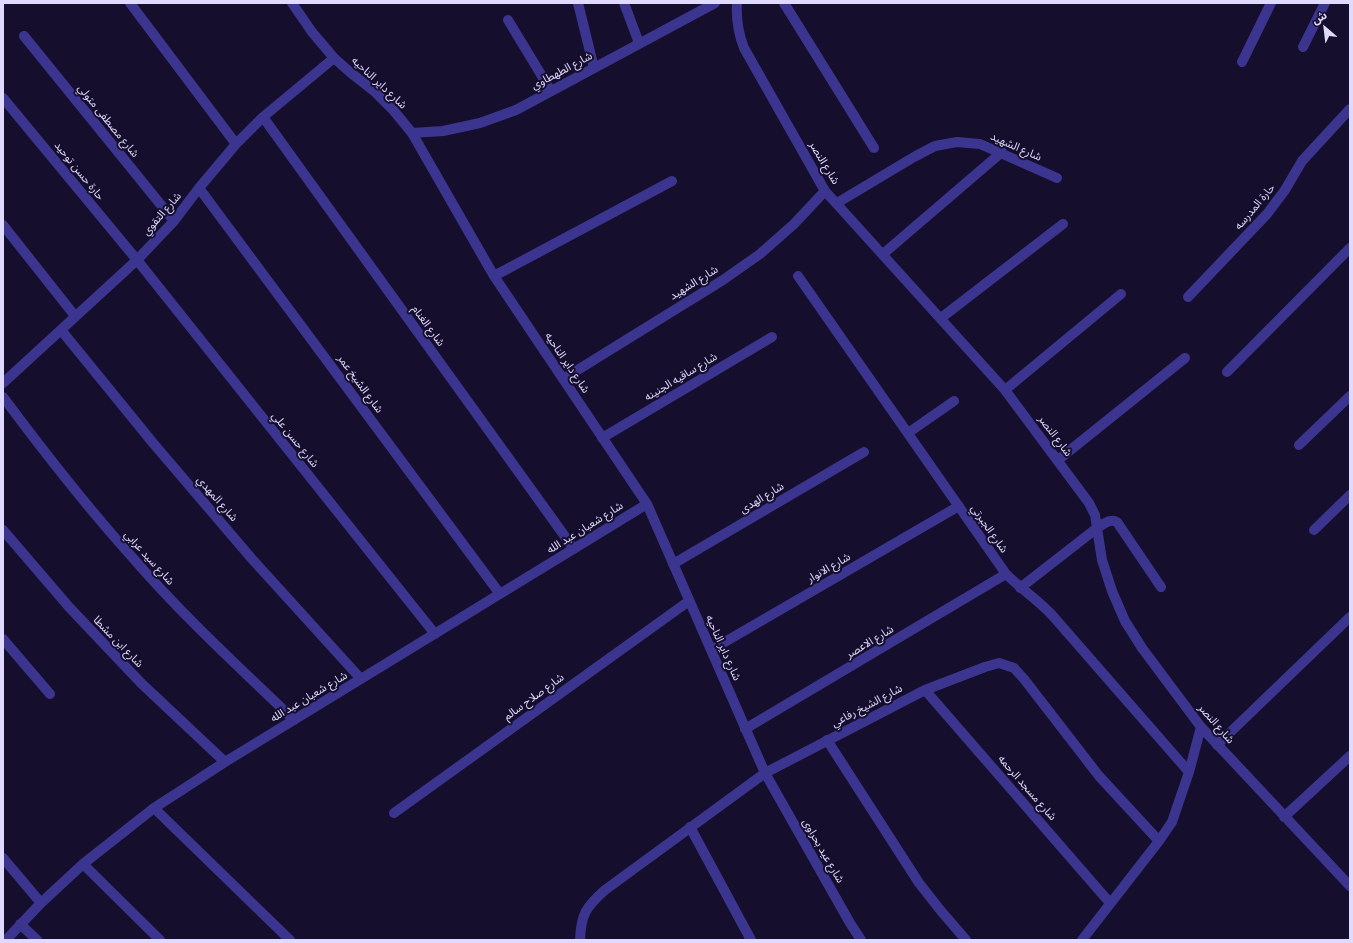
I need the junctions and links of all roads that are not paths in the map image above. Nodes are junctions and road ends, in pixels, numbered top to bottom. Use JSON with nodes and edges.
{"nodes":[{"id":1,"x":130,"y":3,"type":"edge"},
{"id":2,"x":292,"y":3,"type":"edge"},
{"id":3,"x":578,"y":3,"type":"edge"},
{"id":4,"x":624,"y":3,"type":"edge"},
{"id":5,"x":715,"y":3,"type":"edge"},
{"id":6,"x":737,"y":3,"type":"edge"},
{"id":7,"x":784,"y":3,"type":"edge"},
{"id":8,"x":1271,"y":3,"type":"edge"},
{"id":9,"x":1325,"y":3,"type":"edge"},
{"id":10,"x":508,"y":20,"type":"dead end"},
{"id":11,"x":24,"y":36,"type":"dead end"},
{"id":12,"x":640,"y":44,"type":"junction"},
{"id":13,"x":1303,"y":48,"type":"dead end"},
{"id":14,"x":334,"y":58,"type":"junction"},
{"id":15,"x":1242,"y":62,"type":"dead end"},
{"id":16,"x":594,"y":68,"type":"junction"},
{"id":17,"x":552,"y":91,"type":"junction"},
{"id":18,"x":3,"y":98,"type":"edge"},
{"id":19,"x":1350,"y":109,"type":"edge"},
{"id":20,"x":263,"y":117,"type":"junction"},
{"id":21,"x":412,"y":133,"type":"junction"},
{"id":22,"x":236,"y":144,"type":"junction"},
{"id":23,"x":874,"y":148,"type":"dead end"},
{"id":24,"x":1002,"y":152,"type":"junction"},
{"id":25,"x":1057,"y":178,"type":"dead end"},
{"id":26,"x":672,"y":181,"type":"dead end"},
{"id":27,"x":200,"y":188,"type":"junction"},
{"id":28,"x":825,"y":190,"type":"junction"},
{"id":29,"x":837,"y":203,"type":"junction"},
{"id":30,"x":174,"y":221,"type":"junction"},
{"id":31,"x":1063,"y":224,"type":"dead end"},
{"id":32,"x":3,"y":225,"type":"edge"},
{"id":33,"x":1350,"y":248,"type":"edge"},
{"id":34,"x":883,"y":254,"type":"junction"},
{"id":35,"x":137,"y":260,"type":"junction"},
{"id":36,"x":494,"y":276,"type":"junction"},
{"id":37,"x":798,"y":276,"type":"dead end"},
{"id":38,"x":1121,"y":294,"type":"dead end"},
{"id":39,"x":1188,"y":297,"type":"dead end"},
{"id":40,"x":75,"y":316,"type":"junction"},
{"id":41,"x":941,"y":318,"type":"junction"},
{"id":42,"x":61,"y":330,"type":"junction"},
{"id":43,"x":772,"y":337,"type":"dead end"},
{"id":44,"x":1185,"y":358,"type":"dead end"},
{"id":45,"x":1227,"y":372,"type":"dead end"},
{"id":46,"x":563,"y":378,"type":"junction"},
{"id":47,"x":3,"y":383,"type":"edge"},
{"id":48,"x":1005,"y":390,"type":"junction"},
{"id":49,"x":1350,"y":396,"type":"edge"},
{"id":50,"x":3,"y":397,"type":"edge"},
{"id":51,"x":954,"y":401,"type":"dead end"},
{"id":52,"x":908,"y":433,"type":"junction"},
{"id":53,"x":602,"y":438,"type":"junction"},
{"id":54,"x":1299,"y":445,"type":"dead end"},
{"id":55,"x":864,"y":452,"type":"dead end"},
{"id":56,"x":1058,"y":460,"type":"junction"},
{"id":57,"x":1350,"y":495,"type":"edge"},
{"id":58,"x":647,"y":504,"type":"junction"},
{"id":59,"x":959,"y":506,"type":"junction"},
{"id":60,"x":1097,"y":528,"type":"junction"},
{"id":61,"x":3,"y":530,"type":"edge"},
{"id":62,"x":1314,"y":530,"type":"dead end"},
{"id":63,"x":574,"y":550,"type":"junction"},
{"id":64,"x":673,"y":564,"type":"junction"},
{"id":65,"x":1006,"y":574,"type":"junction"},
{"id":66,"x":1161,"y":587,"type":"dead end"},
{"id":67,"x":1020,"y":588,"type":"junction"},
{"id":68,"x":500,"y":594,"type":"junction"},
{"id":69,"x":689,"y":601,"type":"junction"},
{"id":70,"x":1350,"y":617,"type":"edge"},
{"id":71,"x":435,"y":634,"type":"junction"},
{"id":72,"x":3,"y":639,"type":"edge"},
{"id":73,"x":711,"y":650,"type":"junction"},
{"id":74,"x":361,"y":679,"type":"junction"},
{"id":75,"x":924,"y":690,"type":"junction"},
{"id":76,"x":50,"y":694,"type":"dead end"},
{"id":77,"x":294,"y":720,"type":"junction"},
{"id":78,"x":1201,"y":727,"type":"junction"},
{"id":79,"x":745,"y":730,"type":"junction"},
{"id":80,"x":827,"y":740,"type":"junction"},
{"id":81,"x":1217,"y":745,"type":"junction"},
{"id":82,"x":1350,"y":756,"type":"edge"},
{"id":83,"x":225,"y":762,"type":"junction"},
{"id":84,"x":1189,"y":772,"type":"junction"},
{"id":85,"x":765,"y":773,"type":"junction"},
{"id":86,"x":154,"y":808,"type":"junction"},
{"id":87,"x":394,"y":813,"type":"dead end"},
{"id":88,"x":1284,"y":817,"type":"junction"},
{"id":89,"x":690,"y":827,"type":"junction"},
{"id":90,"x":1159,"y":841,"type":"junction"},
{"id":91,"x":3,"y":858,"type":"edge"},
{"id":92,"x":83,"y":864,"type":"junction"},
{"id":93,"x":1350,"y":870,"type":"edge"},
{"id":94,"x":1342,"y":877,"type":"junction"},
{"id":95,"x":1350,"y":886,"type":"edge"},
{"id":96,"x":41,"y":903,"type":"junction"},
{"id":97,"x":1110,"y":903,"type":"junction"},
{"id":98,"x":20,"y":924,"type":"junction"},
{"id":99,"x":6,"y":940,"type":"edge"},
{"id":100,"x":37,"y":940,"type":"edge"},
{"id":101,"x":160,"y":940,"type":"edge"},
{"id":102,"x":290,"y":940,"type":"edge"},
{"id":103,"x":580,"y":940,"type":"edge"},
{"id":104,"x":751,"y":940,"type":"edge"},
{"id":105,"x":861,"y":940,"type":"edge"},
{"id":106,"x":966,"y":940,"type":"edge"},
{"id":107,"x":1082,"y":940,"type":"edge"}],
"edges":[{"from":1,"to":22,"type":"street"},
{"from":2,"to":14,"type":"street","name":"شارع داير الناحيه"},
{"from":3,"to":16,"type":"street"},
{"from":4,"to":12,"type":"street"},
{"from":5,"to":12,"type":"street","name":"شارع الطهطاوي"},
{"from":6,"to":28,"type":"street","name":"شارع النصر"},
{"from":7,"to":23,"type":"street"},
{"from":8,"to":15,"type":"street"},
{"from":9,"to":13,"type":"street"},
{"from":10,"to":17,"type":"street"},
{"from":11,"to":30,"type":"street","name":"شارع مصطفى متولي"},
{"from":12,"to":16,"type":"street","name":"شارع الطهطاوي"},
{"from":14,"to":20,"type":"street","name":"شارع التقوي"},
{"from":14,"to":21,"type":"street","name":"شارع داير الناحيه"},
{"from":16,"to":17,"type":"street","name":"شارع الطهطاوي"},
{"from":17,"to":21,"type":"street","name":"شارع الطهطاوي"},
{"from":18,"to":35,"type":"street","name":"حارة حسن توحيد"},
{"from":19,"to":39,"type":"street","name":"حارة المدرسه"},
{"from":20,"to":22,"type":"street","name":"شارع التقوي"},
{"from":20,"to":63,"type":"street","name":"شارع الغنام"},
{"from":21,"to":36,"type":"street","name":"شارع داير الناحيه"},
{"from":22,"to":27,"type":"street","name":"شارع التقوي"},
{"from":24,"to":25,"type":"street","name":"شارع الشهيد"},
{"from":24,"to":29,"type":"street","name":"شارع الشهيد"},
{"from":24,"to":34,"type":"street"},
{"from":26,"to":36,"type":"street"},
{"from":27,"to":30,"type":"street","name":"شارع التقوي"},
{"from":27,"to":68,"type":"street","name":"شارع الشيخ عمر"},
{"from":28,"to":29,"type":"street","name":"شارع النصر"},
{"from":28,"to":46,"type":"street","name":"شارع الشهيد"},
{"from":29,"to":34,"type":"street","name":"شارع النصر"},
{"from":30,"to":35,"type":"street","name":"شارع التقوي"},
{"from":31,"to":41,"type":"street"},
{"from":32,"to":40,"type":"street"},
{"from":33,"to":45,"type":"street"},
{"from":34,"to":41,"type":"street","name":"شارع النصر"},
{"from":35,"to":40,"type":"street","name":"شارع التقوي"},
{"from":35,"to":71,"type":"street","name":"شارع حسن علي"},
{"from":36,"to":46,"type":"street","name":"شارع داير الناحيه"},
{"from":37,"to":52,"type":"street","name":"شارع الجبرتي"},
{"from":38,"to":48,"type":"street"},
{"from":40,"to":42,"type":"street","name":"شارع التقوي"},
{"from":41,"to":48,"type":"street","name":"شارع النصر"},
{"from":42,"to":47,"type":"street","name":"شارع التقوي"},
{"from":42,"to":74,"type":"street","name":"شارع المهدي"},
{"from":43,"to":53,"type":"street","name":"شارع ساقيه الجنينه"},
{"from":44,"to":56,"type":"street"},
{"from":46,"to":53,"type":"street","name":"شارع داير الناحيه"},
{"from":48,"to":56,"type":"street","name":"شارع النصر"},
{"from":49,"to":54,"type":"street"},
{"from":50,"to":77,"type":"street","name":"شارع سيد عرابي"},
{"from":51,"to":52,"type":"street"},
{"from":52,"to":59,"type":"street","name":"شارع الجبرتي"},
{"from":53,"to":58,"type":"street","name":"شارع داير الناحيه"},
{"from":55,"to":64,"type":"street","name":"شارع الهدى"},
{"from":56,"to":60,"type":"street","name":"شارع النصر"},
{"from":57,"to":62,"type":"street"},
{"from":58,"to":63,"type":"street","name":"شارع شعبان عبد الله"},
{"from":58,"to":64,"type":"street","name":"شارع داير الناحيه"},
{"from":59,"to":65,"type":"street","name":"شارع الجبرتي"},
{"from":59,"to":73,"type":"street","name":"شارع الانوار"},
{"from":60,"to":66,"type":"street"},
{"from":60,"to":67,"type":"street"},
{"from":60,"to":78,"type":"street","name":"شارع النصر"},
{"from":61,"to":83,"type":"street","name":"شارع ابن مشطا"},
{"from":63,"to":68,"type":"street","name":"شارع شعبان عبد الله"},
{"from":64,"to":69,"type":"street","name":"شارع داير الناحيه"},
{"from":65,"to":67,"type":"street","name":"شارع الجبرتي"},
{"from":65,"to":79,"type":"street","name":"شارع الاعصر"},
{"from":67,"to":84,"type":"street","name":"شارع الجبرتي"},
{"from":68,"to":71,"type":"street","name":"شارع شعبان عبد الله"},
{"from":69,"to":73,"type":"street","name":"شارع داير الناحيه"},
{"from":69,"to":87,"type":"street","name":"شارع صلاح سالم"},
{"from":70,"to":81,"type":"street"},
{"from":71,"to":74,"type":"street","name":"شارع شعبان عبد الله"},
{"from":72,"to":76,"type":"street"},
{"from":73,"to":79,"type":"street","name":"شارع داير الناحيه"},
{"from":74,"to":77,"type":"street","name":"شارع شعبان عبد الله"},
{"from":75,"to":80,"type":"street","name":"شارع الشيخ رفاعي"},
{"from":75,"to":90,"type":"street","name":"شارع الشيخ رفاعي"},
{"from":75,"to":97,"type":"street","name":"شارع مسجد الرحمه"},
{"from":77,"to":83,"type":"street","name":"شارع شعبان عبد الله"},
{"from":78,"to":81,"type":"street","name":"شارع النصر"},
{"from":78,"to":84,"type":"street"},
{"from":79,"to":85,"type":"street","name":"شارع داير الناحيه"},
{"from":80,"to":85,"type":"street","name":"شارع الشيخ رفاعي"},
{"from":80,"to":106,"type":"street"},
{"from":81,"to":88,"type":"street","name":"شارع النصر"},
{"from":82,"to":88,"type":"street"},
{"from":83,"to":86,"type":"street","name":"شارع شعبان عبد الله"},
{"from":84,"to":90,"type":"street"},
{"from":85,"to":89,"type":"street","name":"شارع الشيخ رفاعي"},
{"from":85,"to":105,"type":"street","name":"شارع عيد بحراوى"},
{"from":86,"to":92,"type":"street","name":"شارع شعبان عبد الله"},
{"from":86,"to":102,"type":"street"},
{"from":88,"to":94,"type":"street","name":"شارع النصر"},
{"from":89,"to":103,"type":"street","name":"شارع الشيخ رفاعي"},
{"from":89,"to":104,"type":"street"},
{"from":90,"to":97,"type":"street"},
{"from":91,"to":96,"type":"street"},
{"from":92,"to":96,"type":"street","name":"شارع شعبان عبد الله"},
{"from":92,"to":101,"type":"street"},
{"from":93,"to":94,"type":"street"},
{"from":94,"to":95,"type":"street","name":"شارع النصر"},
{"from":96,"to":98,"type":"street","name":"شارع شعبان عبد الله"},
{"from":97,"to":107,"type":"street"},
{"from":98,"to":99,"type":"street","name":"شارع شعبان عبد الله"},
{"from":98,"to":100,"type":"street"}]}
